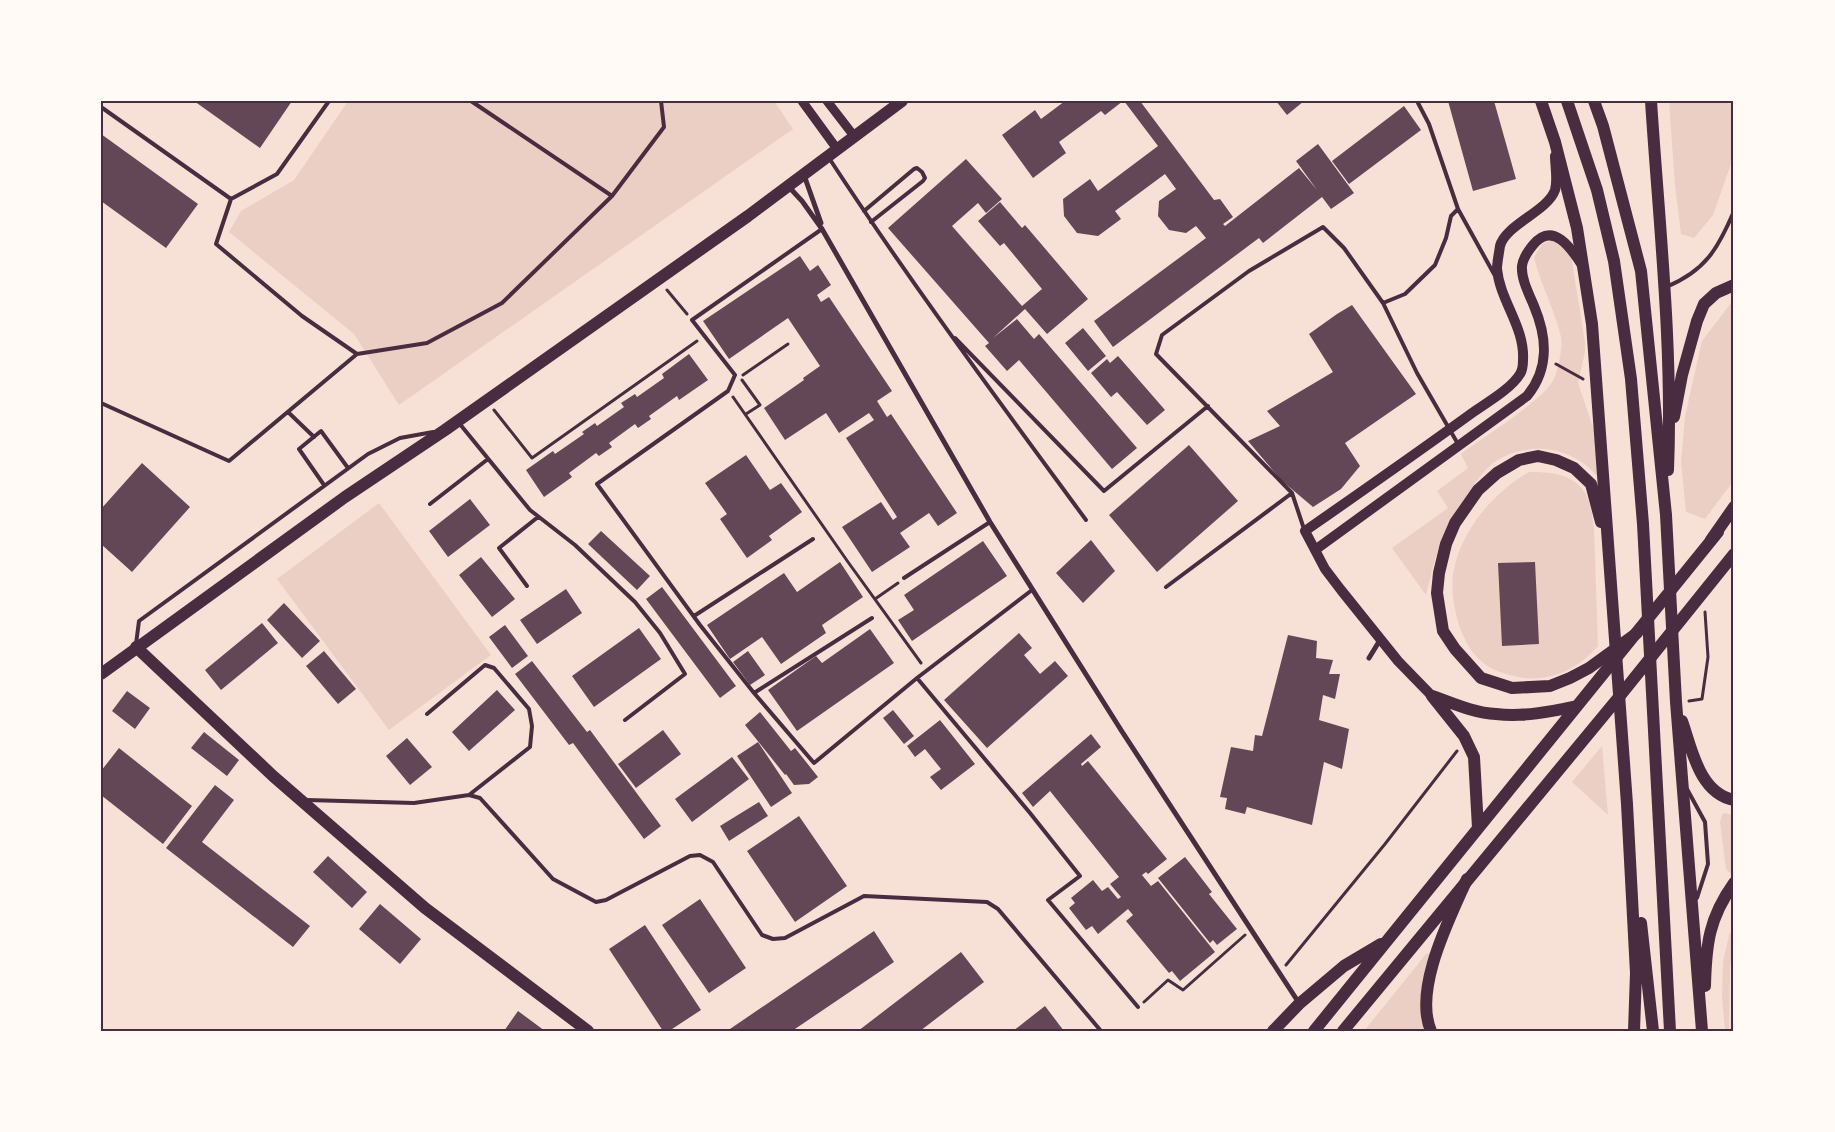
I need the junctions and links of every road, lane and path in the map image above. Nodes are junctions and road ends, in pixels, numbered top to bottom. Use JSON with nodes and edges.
{"nodes":[{"id":1,"x":329,"y":101,"type":"edge"},
{"id":2,"x":471,"y":101,"type":"edge"},
{"id":3,"x":661,"y":101,"type":"edge"},
{"id":4,"x":802,"y":101,"type":"edge"},
{"id":5,"x":827,"y":101,"type":"edge"},
{"id":6,"x":902,"y":101,"type":"edge"},
{"id":7,"x":1417,"y":101,"type":"edge"},
{"id":8,"x":1541,"y":101,"type":"edge"},
{"id":9,"x":1567,"y":101,"type":"edge"},
{"id":10,"x":1594,"y":101,"type":"edge"},
{"id":11,"x":1651,"y":101,"type":"edge"},
{"id":12,"x":101,"y":107,"type":"edge"},
{"id":13,"x":854,"y":136,"type":"junction"},
{"id":14,"x":1555,"y":142,"type":"junction"},
{"id":15,"x":832,"y":152,"type":"junction"},
{"id":16,"x":804,"y":174,"type":"junction"},
{"id":17,"x":788,"y":186,"type":"junction"},
{"id":18,"x":612,"y":196,"type":"junction"},
{"id":19,"x":231,"y":199,"type":"junction"},
{"id":20,"x":1458,"y":209,"type":"junction"},
{"id":21,"x":864,"y":211,"type":"junction"},
{"id":22,"x":1734,"y":212,"type":"edge"},
{"id":23,"x":1732,"y":220,"type":"edge"},
{"id":24,"x":871,"y":222,"type":"junction"},
{"id":25,"x":822,"y":229,"type":"junction"},
{"id":26,"x":1585,"y":269,"type":"junction"},
{"id":27,"x":658,"y":279,"type":"junction"},
{"id":28,"x":1734,"y":285,"type":"edge"},
{"id":29,"x":1665,"y":288,"type":"junction"},
{"id":30,"x":1503,"y":291,"type":"junction"},
{"id":31,"x":1383,"y":303,"type":"junction"},
{"id":32,"x":692,"y":320,"type":"junction"},
{"id":33,"x":944,"y":326,"type":"junction"},
{"id":34,"x":704,"y":336,"type":"junction"},
{"id":35,"x":788,"y":344,"type":"dead end"},
{"id":36,"x":357,"y":354,"type":"junction"},
{"id":37,"x":1543,"y":357,"type":"junction"},
{"id":38,"x":750,"y":371,"type":"dead end"},
{"id":39,"x":1597,"y":387,"type":"junction"},
{"id":40,"x":728,"y":391,"type":"junction"},
{"id":41,"x":487,"y":401,"type":"junction"},
{"id":42,"x":101,"y":403,"type":"edge"},
{"id":43,"x":760,"y":405,"type":"dead end"},
{"id":44,"x":1208,"y":406,"type":"junction"},
{"id":45,"x":288,"y":412,"type":"junction"},
{"id":46,"x":746,"y":414,"type":"junction"},
{"id":47,"x":457,"y":422,"type":"junction"},
{"id":48,"x":445,"y":430,"type":"junction"},
{"id":49,"x":1450,"y":430,"type":"junction"},
{"id":50,"x":314,"y":437,"type":"junction"},
{"id":51,"x":1669,"y":439,"type":"junction"},
{"id":52,"x":1459,"y":445,"type":"junction"},
{"id":53,"x":488,"y":459,"type":"junction"},
{"id":54,"x":348,"y":468,"type":"junction"},
{"id":55,"x":324,"y":485,"type":"junction"},
{"id":56,"x":1292,"y":493,"type":"junction"},
{"id":57,"x":430,"y":504,"type":"dead end"},
{"id":58,"x":1734,"y":507,"type":"edge"},
{"id":59,"x":1734,"y":512,"type":"edge"},
{"id":60,"x":1666,"y":515,"type":"junction"},
{"id":61,"x":538,"y":517,"type":"junction"},
{"id":62,"x":1086,"y":520,"type":"dead end"},
{"id":63,"x":990,"y":522,"type":"junction"},
{"id":64,"x":1305,"y":531,"type":"junction"},
{"id":65,"x":813,"y":539,"type":"dead end"},
{"id":66,"x":1711,"y":540,"type":"junction"},
{"id":67,"x":1315,"y":550,"type":"junction"},
{"id":68,"x":1734,"y":554,"type":"edge"},
{"id":69,"x":904,"y":578,"type":"dead end"},
{"id":70,"x":1610,"y":579,"type":"junction"},
{"id":71,"x":527,"y":586,"type":"dead end"},
{"id":72,"x":1166,"y":587,"type":"dead end"},
{"id":73,"x":889,"y":590,"type":"dead end"},
{"id":74,"x":1032,"y":590,"type":"junction"},
{"id":75,"x":875,"y":599,"type":"junction"},
{"id":76,"x":1705,"y":608,"type":"dead end"},
{"id":77,"x":694,"y":616,"type":"junction"},
{"id":78,"x":872,"y":618,"type":"dead end"},
{"id":79,"x":1636,"y":633,"type":"junction"},
{"id":80,"x":1380,"y":640,"type":"junction"},
{"id":81,"x":136,"y":647,"type":"junction"},
{"id":82,"x":1369,"y":658,"type":"dead end"},
{"id":83,"x":101,"y":663,"type":"edge"},
{"id":84,"x":927,"y":671,"type":"junction"},
{"id":85,"x":101,"y":674,"type":"edge"},
{"id":86,"x":917,"y":678,"type":"junction"},
{"id":87,"x":754,"y":693,"type":"junction"},
{"id":88,"x":1432,"y":696,"type":"junction"},
{"id":89,"x":1676,"y":702,"type":"junction"},
{"id":90,"x":1577,"y":706,"type":"junction"},
{"id":91,"x":427,"y":714,"type":"dead end"},
{"id":92,"x":625,"y":720,"type":"dead end"},
{"id":93,"x":1460,"y":746,"type":"dead end"},
{"id":94,"x":1682,"y":781,"type":"junction"},
{"id":95,"x":469,"y":795,"type":"junction"},
{"id":96,"x":300,"y":799,"type":"junction"},
{"id":97,"x":1734,"y":800,"type":"edge"},
{"id":98,"x":1627,"y":804,"type":"junction"},
{"id":99,"x":1478,"y":828,"type":"junction"},
{"id":100,"x":1467,"y":879,"type":"junction"},
{"id":101,"x":1734,"y":883,"type":"edge"},
{"id":102,"x":1692,"y":918,"type":"junction"},
{"id":103,"x":1251,"y":929,"type":"junction"},
{"id":104,"x":1387,"y":940,"type":"junction"},
{"id":105,"x":1279,"y":972,"type":"junction"},
{"id":106,"x":1299,"y":1004,"type":"junction"},
{"id":107,"x":1138,"y":1007,"type":"joint"},
{"id":108,"x":1635,"y":1016,"type":"junction"},
{"id":109,"x":588,"y":1031,"type":"edge"},
{"id":110,"x":1101,"y":1031,"type":"edge"},
{"id":111,"x":1272,"y":1031,"type":"edge"},
{"id":112,"x":1314,"y":1031,"type":"edge"},
{"id":113,"x":1343,"y":1031,"type":"edge"},
{"id":114,"x":1431,"y":1031,"type":"edge"},
{"id":115,"x":1629,"y":1031,"type":"edge"},
{"id":116,"x":1634,"y":1031,"type":"edge"},
{"id":117,"x":1654,"y":1031,"type":"edge"},
{"id":118,"x":1670,"y":1031,"type":"edge"},
{"id":119,"x":1703,"y":1031,"type":"edge"}],
"edges":[{"from":1,"to":19,"type":"lane"},
{"from":2,"to":18,"type":"lane"},
{"from":3,"to":18,"type":"lane"},
{"from":4,"to":15,"type":"street"},
{"from":5,"to":13,"type":"street"},
{"from":6,"to":13,"type":"main road"},
{"from":7,"to":20,"type":"lane"},
{"from":8,"to":14,"type":"main road"},
{"from":9,"to":118,"type":"main road"},
{"from":10,"to":60,"type":"main road"},
{"from":11,"to":29,"type":"main road"},
{"from":12,"to":19,"type":"lane"},
{"from":13,"to":15,"type":"main road"},
{"from":14,"to":26,"type":"main road"},
{"from":14,"to":30,"type":"main road"},
{"from":15,"to":16,"type":"main road"},
{"from":15,"to":21,"type":"lane"},
{"from":16,"to":17,"type":"main road"},
{"from":16,"to":25,"type":"street"},
{"from":17,"to":25,"type":"street"},
{"from":17,"to":27,"type":"main road"},
{"from":18,"to":36,"type":"lane"},
{"from":19,"to":36,"type":"lane"},
{"from":20,"to":30,"type":"lane"},
{"from":20,"to":31,"type":"lane"},
{"from":21,"to":24,"type":"lane"},
{"from":21,"to":24,"type":"lane"},
{"from":22,"to":23,"type":"lane"},
{"from":23,"to":29,"type":"lane"},
{"from":24,"to":33,"type":"lane"},
{"from":25,"to":32,"type":"lane"},
{"from":25,"to":63,"type":"street"},
{"from":26,"to":37,"type":"main road"},
{"from":26,"to":39,"type":"main road"},
{"from":27,"to":32,"type":"path"},
{"from":27,"to":41,"type":"main road"},
{"from":28,"to":51,"type":"main road"},
{"from":29,"to":51,"type":"main road"},
{"from":30,"to":49,"type":"main road"},
{"from":31,"to":44,"type":"lane"},
{"from":31,"to":49,"type":"lane"},
{"from":32,"to":34,"type":"lane"},
{"from":33,"to":44,"type":"lane"},
{"from":33,"to":62,"type":"lane"},
{"from":34,"to":40,"type":"lane"},
{"from":34,"to":41,"type":"path"},
{"from":35,"to":38,"type":"path"},
{"from":36,"to":45,"type":"lane"},
{"from":37,"to":39,"type":"path"},
{"from":37,"to":52,"type":"main road"},
{"from":39,"to":70,"type":"main road"},
{"from":40,"to":46,"type":"path"},
{"from":40,"to":77,"type":"lane"},
{"from":41,"to":47,"type":"main road"},
{"from":42,"to":45,"type":"lane"},
{"from":43,"to":46,"type":"path"},
{"from":44,"to":56,"type":"lane"},
{"from":45,"to":50,"type":"lane"},
{"from":46,"to":75,"type":"path"},
{"from":47,"to":48,"type":"main road"},
{"from":47,"to":53,"type":"lane"},
{"from":48,"to":54,"type":"lane"},
{"from":48,"to":81,"type":"main road"},
{"from":49,"to":52,"type":"lane"},
{"from":49,"to":64,"type":"main road"},
{"from":50,"to":54,"type":"lane"},
{"from":50,"to":55,"type":"lane"},
{"from":51,"to":60,"type":"main road"},
{"from":52,"to":67,"type":"main road"},
{"from":53,"to":57,"type":"lane"},
{"from":53,"to":61,"type":"lane"},
{"from":54,"to":55,"type":"lane"},
{"from":55,"to":81,"type":"lane"},
{"from":56,"to":64,"type":"lane"},
{"from":56,"to":72,"type":"lane"},
{"from":58,"to":66,"type":"main road"},
{"from":59,"to":66,"type":"main road"},
{"from":60,"to":89,"type":"main road"},
{"from":61,"to":71,"type":"lane"},
{"from":61,"to":92,"type":"lane"},
{"from":63,"to":69,"type":"lane"},
{"from":63,"to":74,"type":"street"},
{"from":64,"to":67,"type":"main road"},
{"from":65,"to":77,"type":"lane"},
{"from":66,"to":79,"type":"main road"},
{"from":67,"to":80,"type":"main road"},
{"from":68,"to":100,"type":"main road"},
{"from":70,"to":79,"type":"main road"},
{"from":70,"to":98,"type":"main road"},
{"from":73,"to":75,"type":"path"},
{"from":74,"to":84,"type":"lane"},
{"from":74,"to":103,"type":"street"},
{"from":75,"to":84,"type":"path"},
{"from":76,"to":89,"type":"path"},
{"from":77,"to":87,"type":"lane"},
{"from":78,"to":87,"type":"lane"},
{"from":79,"to":90,"type":"main road"},
{"from":80,"to":82,"type":"street"},
{"from":80,"to":88,"type":"main road"},
{"from":81,"to":83,"type":"main road"},
{"from":81,"to":85,"type":"main road"},
{"from":81,"to":96,"type":"main road"},
{"from":84,"to":86,"type":"lane"},
{"from":86,"to":87,"type":"lane"},
{"from":86,"to":107,"type":"lane"},
{"from":88,"to":90,"type":"main road"},
{"from":88,"to":99,"type":"main road"},
{"from":89,"to":94,"type":"main road"},
{"from":89,"to":97,"type":"main road"},
{"from":90,"to":99,"type":"main road"},
{"from":91,"to":95,"type":"lane"},
{"from":93,"to":105,"type":"path"},
{"from":94,"to":102,"type":"main road"},
{"from":94,"to":102,"type":"lane"},
{"from":95,"to":96,"type":"lane"},
{"from":95,"to":110,"type":"lane"},
{"from":96,"to":109,"type":"main road"},
{"from":98,"to":108,"type":"main road"},
{"from":98,"to":117,"type":"main road"},
{"from":99,"to":104,"type":"main road"},
{"from":100,"to":113,"type":"main road"},
{"from":100,"to":114,"type":"main road"},
{"from":101,"to":119,"type":"main road"},
{"from":102,"to":119,"type":"main road"},
{"from":103,"to":105,"type":"street"},
{"from":103,"to":107,"type":"path"},
{"from":104,"to":106,"type":"main road"},
{"from":104,"to":112,"type":"main road"},
{"from":105,"to":106,"type":"street"},
{"from":106,"to":111,"type":"main road"},
{"from":108,"to":115,"type":"main road"},
{"from":108,"to":116,"type":"main road"}]}
